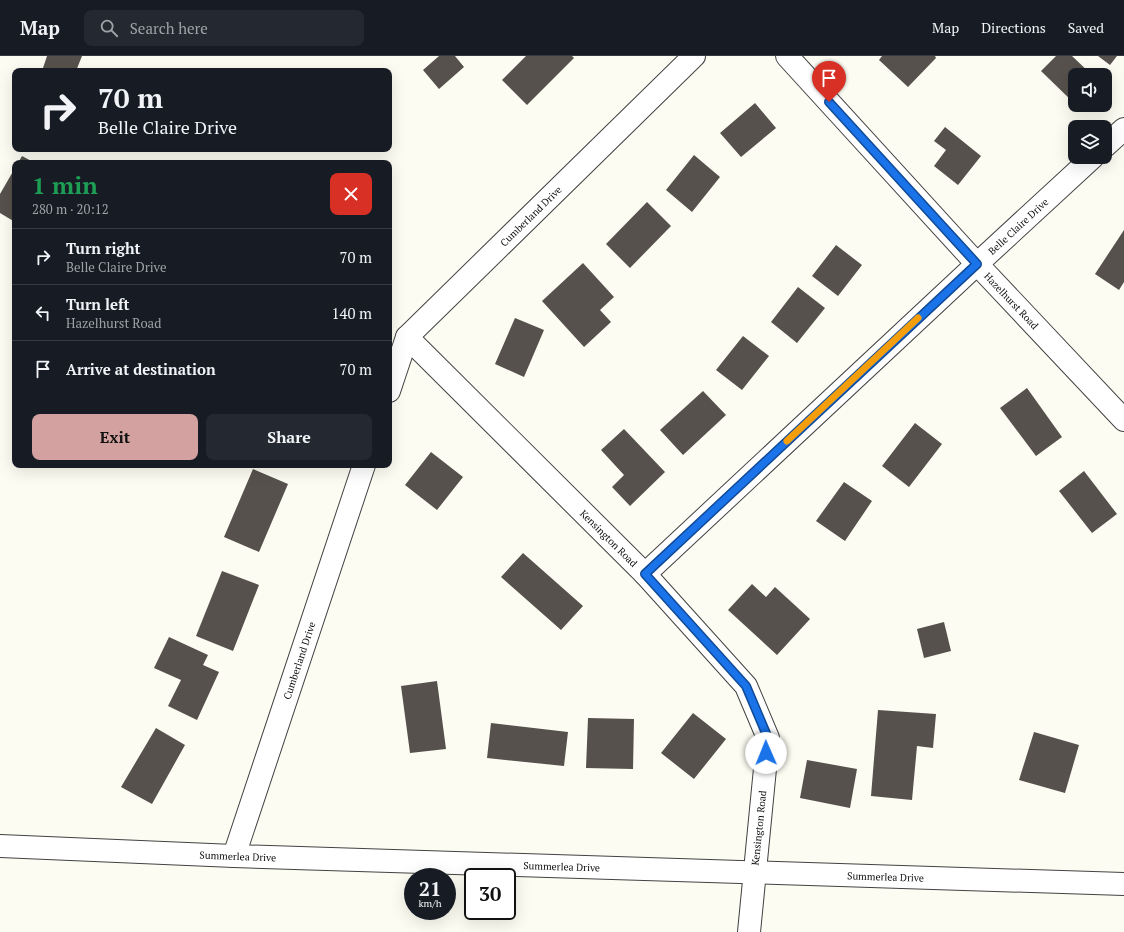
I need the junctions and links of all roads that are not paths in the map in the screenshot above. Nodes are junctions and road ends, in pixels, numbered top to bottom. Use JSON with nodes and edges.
{"nodes":[{"id":1,"x":694,"y":56,"type":"edge"},
{"id":2,"x":787,"y":56,"type":"edge"},
{"id":3,"x":1124,"y":128,"type":"edge"},
{"id":4,"x":1112,"y":139,"type":"edge"},
{"id":5,"x":1085,"y":164,"type":"edge"},
{"id":6,"x":977,"y":264,"type":"junction"},
{"id":7,"x":407,"y":337,"type":"junction"},
{"id":8,"x":392,"y":382,"type":"edge"},
{"id":9,"x":1124,"y":420,"type":"edge"},
{"id":10,"x":363,"y":468,"type":"edge"},
{"id":11,"x":645,"y":574,"type":"junction"},
{"id":12,"x":0,"y":846,"type":"edge"},
{"id":13,"x":234,"y":856,"type":"junction"},
{"id":14,"x":754,"y":873,"type":"junction"},
{"id":15,"x":1124,"y":884,"type":"edge"},
{"id":16,"x":749,"y":932,"type":"edge"}],
"edges":[{"from":1,"to":7,"type":"street","name":"Cumberland Drive"},
{"from":2,"to":6,"type":"street","name":"Hazelhurst Road"},
{"from":3,"to":4,"type":"street"},
{"from":5,"to":6,"type":"street","name":"Belle Claire Drive"},
{"from":6,"to":9,"type":"street","name":"Hazelhurst Road"},
{"from":6,"to":11,"type":"street","name":"Belle Claire Drive"},
{"from":7,"to":8,"type":"street","name":"Cumberland Drive"},
{"from":7,"to":11,"type":"street","name":"Kensington Road"},
{"from":10,"to":13,"type":"street","name":"Cumberland Drive"},
{"from":11,"to":14,"type":"street","name":"Kensington Road"},
{"from":12,"to":13,"type":"street","name":"Summerlea Drive"},
{"from":13,"to":14,"type":"street","name":"Summerlea Drive"},
{"from":14,"to":15,"type":"street","name":"Summerlea Drive"},
{"from":14,"to":16,"type":"street","name":"Kensington Road"}]}
